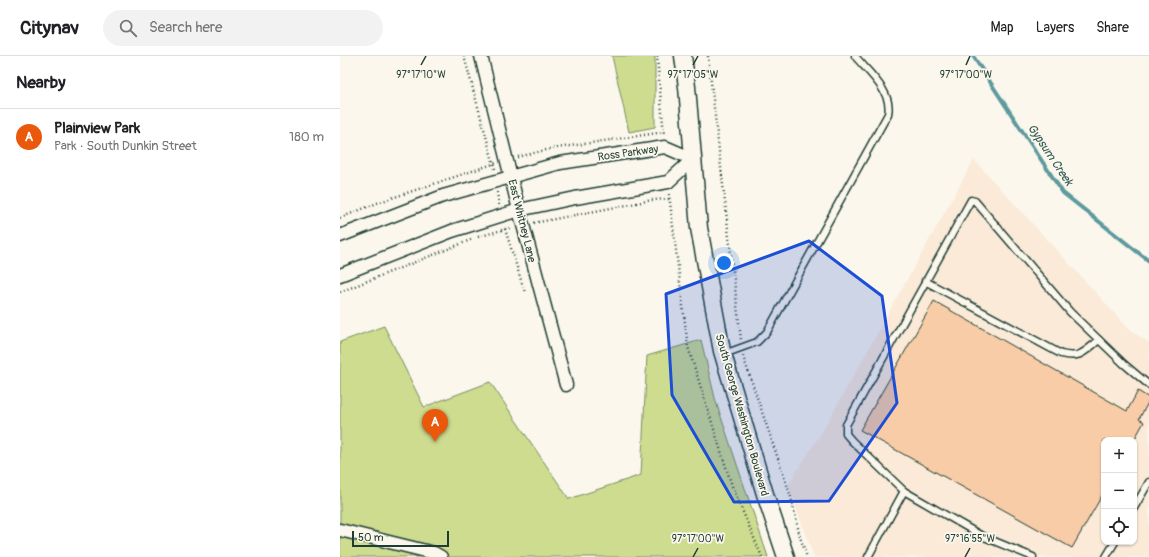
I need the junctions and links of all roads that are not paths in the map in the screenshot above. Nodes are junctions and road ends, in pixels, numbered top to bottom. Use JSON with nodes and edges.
{"nodes":[{"id":1,"x":481,"y":56,"type":"edge"},
{"id":2,"x":682,"y":56,"type":"edge"},
{"id":3,"x":855,"y":56,"type":"edge"},
{"id":4,"x":693,"y":159,"type":"junction"},
{"id":5,"x":510,"y":176,"type":"junction"},
{"id":6,"x":519,"y":210,"type":"junction"},
{"id":7,"x":340,"y":236,"type":"edge"},
{"id":8,"x":340,"y":275,"type":"edge"},
{"id":9,"x":925,"y":281,"type":"junction"},
{"id":10,"x":1099,"y":340,"type":"junction"},
{"id":11,"x":723,"y":354,"type":"junction"},
{"id":12,"x":566,"y":385,"type":"dead end"},
{"id":13,"x":1149,"y":385,"type":"edge"},
{"id":14,"x":1149,"y":482,"type":"edge"},
{"id":15,"x":904,"y":491,"type":"junction"},
{"id":16,"x":1137,"y":503,"type":"edge"},
{"id":17,"x":340,"y":530,"type":"edge"},
{"id":18,"x":1113,"y":545,"type":"edge"},
{"id":19,"x":441,"y":557,"type":"edge"},
{"id":20,"x":786,"y":557,"type":"edge"},
{"id":21,"x":868,"y":557,"type":"edge"},
{"id":22,"x":1032,"y":557,"type":"edge"},
{"id":23,"x":1106,"y":557,"type":"edge"}],
"edges":[{"from":1,"to":5,"type":"street","name":"East Whitney Lane"},
{"from":2,"to":4,"type":"street","name":"South George Washington Boulevard"},
{"from":3,"to":11,"type":"lane"},
{"from":4,"to":5,"type":"street","name":"Ross Parkway"},
{"from":4,"to":6,"type":"street"},
{"from":4,"to":11,"type":"street","name":"South George Washington Boulevard"},
{"from":5,"to":6,"type":"street","name":"East Whitney Lane"},
{"from":5,"to":7,"type":"street","name":"Ross Parkway"},
{"from":6,"to":8,"type":"street"},
{"from":6,"to":12,"type":"street","name":"East Whitney Lane"},
{"from":9,"to":10,"type":"lane"},
{"from":9,"to":10,"type":"lane"},
{"from":9,"to":15,"type":"lane"},
{"from":10,"to":13,"type":"lane"},
{"from":11,"to":20,"type":"street","name":"South George Washington Boulevard"},
{"from":14,"to":16,"type":"lane"},
{"from":15,"to":21,"type":"lane"},
{"from":15,"to":22,"type":"lane"},
{"from":17,"to":19,"type":"street"},
{"from":18,"to":23,"type":"lane"}]}
